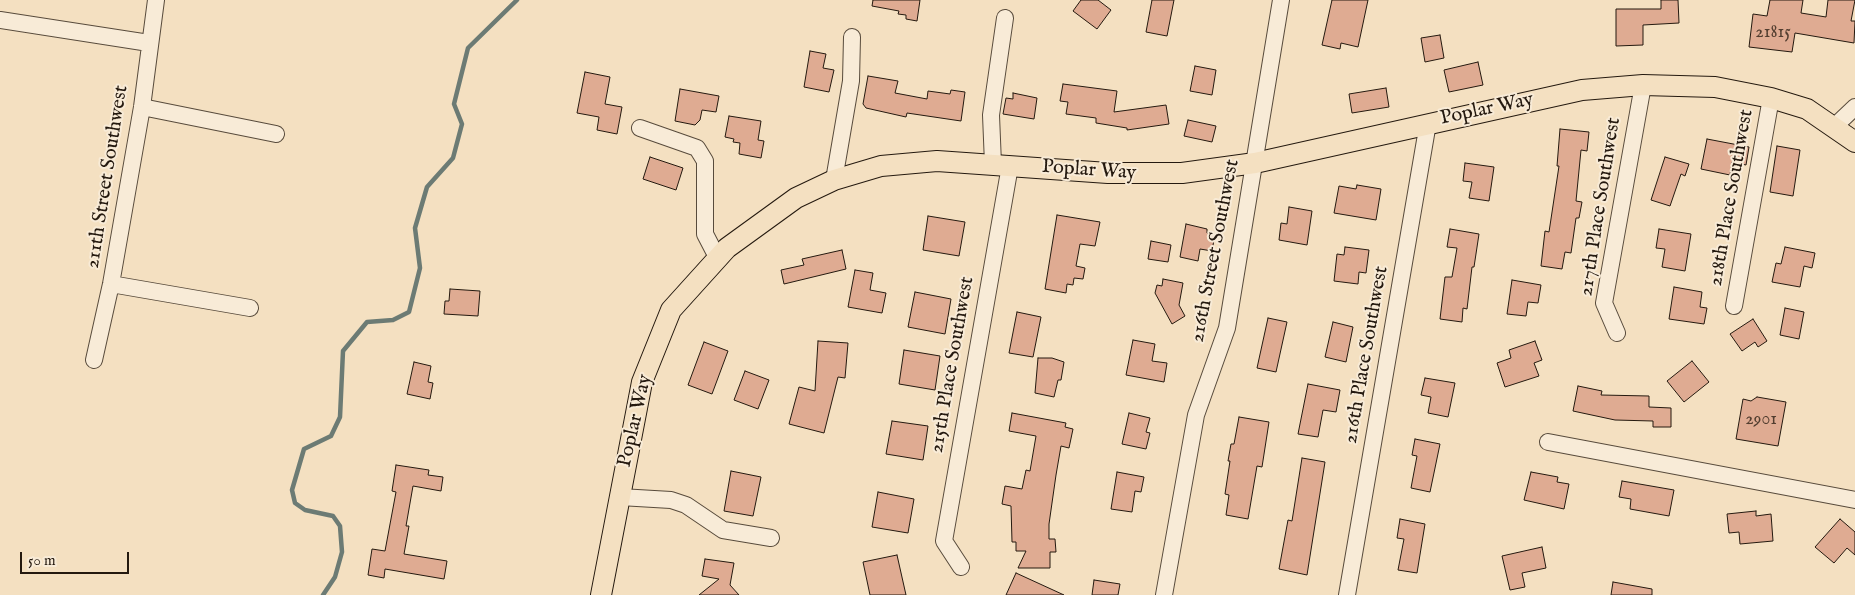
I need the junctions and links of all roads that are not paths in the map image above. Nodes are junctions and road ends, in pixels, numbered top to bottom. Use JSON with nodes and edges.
{"nodes":[{"id":1,"x":156,"y":0,"type":"edge"},
{"id":2,"x":1282,"y":0,"type":"edge"},
{"id":3,"x":1006,"y":18,"type":"dead end"},
{"id":4,"x":0,"y":20,"type":"edge"},
{"id":5,"x":852,"y":37,"type":"dead end"},
{"id":6,"x":149,"y":43,"type":"junction"},
{"id":7,"x":1643,"y":85,"type":"junction"},
{"id":8,"x":1771,"y":98,"type":"junction"},
{"id":9,"x":1855,"y":106,"type":"edge"},
{"id":10,"x":142,"y":107,"type":"junction"},
{"id":11,"x":1428,"y":123,"type":"junction"},
{"id":12,"x":1835,"y":126,"type":"junction"},
{"id":13,"x":640,"y":128,"type":"dead end"},
{"id":14,"x":276,"y":134,"type":"dead end"},
{"id":15,"x":1855,"y":142,"type":"edge"},
{"id":16,"x":1255,"y":163,"type":"junction"},
{"id":17,"x":1001,"y":165,"type":"junction"},
{"id":18,"x":834,"y":180,"type":"junction"},
{"id":19,"x":718,"y":259,"type":"junction"},
{"id":20,"x":112,"y":284,"type":"junction"},
{"id":21,"x":1734,"y":306,"type":"dead end"},
{"id":22,"x":250,"y":308,"type":"dead end"},
{"id":23,"x":1617,"y":333,"type":"dead end"},
{"id":24,"x":94,"y":360,"type":"dead end"},
{"id":25,"x":1548,"y":442,"type":"dead end"},
{"id":26,"x":620,"y":497,"type":"junction"},
{"id":27,"x":1855,"y":500,"type":"edge"},
{"id":28,"x":771,"y":538,"type":"dead end"},
{"id":29,"x":961,"y":567,"type":"dead end"},
{"id":30,"x":601,"y":595,"type":"edge"},
{"id":31,"x":1164,"y":595,"type":"edge"},
{"id":32,"x":1347,"y":595,"type":"edge"}],
"edges":[{"from":1,"to":6,"type":"street","name":"211th Street Southwest"},
{"from":2,"to":16,"type":"street","name":"216th Street Southwest"},
{"from":3,"to":17,"type":"street","name":"215th Place Southwest"},
{"from":4,"to":6,"type":"street"},
{"from":5,"to":18,"type":"street"},
{"from":6,"to":10,"type":"street","name":"211th Street Southwest"},
{"from":7,"to":8,"type":"main road","name":"Poplar Way"},
{"from":7,"to":11,"type":"main road","name":"Poplar Way"},
{"from":7,"to":23,"type":"street","name":"217th Place Southwest"},
{"from":8,"to":12,"type":"main road","name":"Poplar Way"},
{"from":8,"to":21,"type":"street","name":"218th Place Southwest"},
{"from":9,"to":12,"type":"street"},
{"from":10,"to":14,"type":"street"},
{"from":10,"to":20,"type":"street","name":"211th Street Southwest"},
{"from":11,"to":16,"type":"main road","name":"Poplar Way"},
{"from":11,"to":32,"type":"street","name":"216th Place Southwest"},
{"from":12,"to":15,"type":"main road","name":"Poplar Way"},
{"from":13,"to":19,"type":"street"},
{"from":16,"to":17,"type":"main road","name":"Poplar Way"},
{"from":16,"to":31,"type":"street","name":"216th Street Southwest"},
{"from":17,"to":18,"type":"main road","name":"Poplar Way"},
{"from":17,"to":29,"type":"street","name":"215th Place Southwest"},
{"from":18,"to":19,"type":"main road","name":"Poplar Way"},
{"from":19,"to":26,"type":"main road","name":"Poplar Way"},
{"from":20,"to":22,"type":"street"},
{"from":20,"to":24,"type":"street","name":"211th Street Southwest"},
{"from":25,"to":27,"type":"street"},
{"from":26,"to":28,"type":"street"},
{"from":26,"to":30,"type":"main road","name":"Poplar Way"}]}
